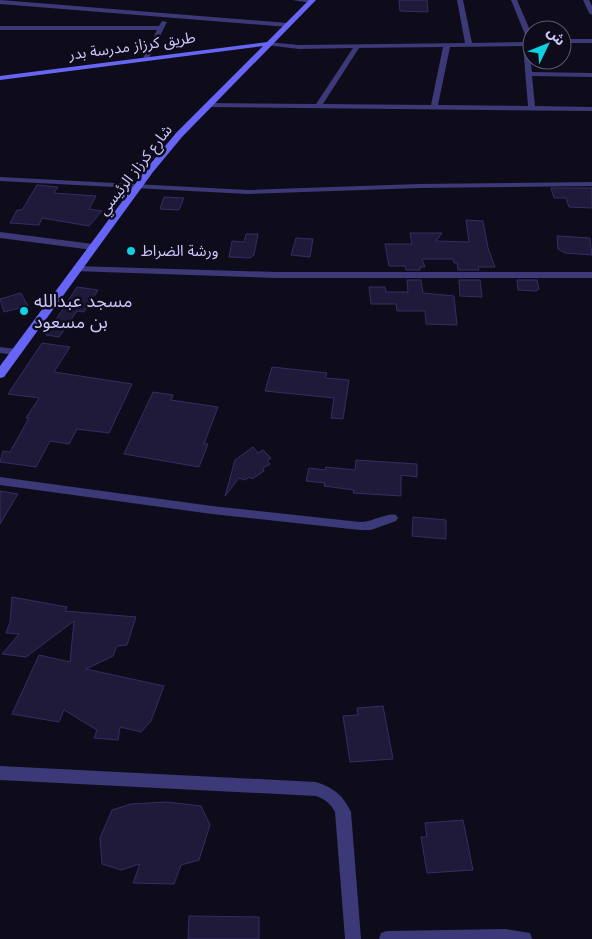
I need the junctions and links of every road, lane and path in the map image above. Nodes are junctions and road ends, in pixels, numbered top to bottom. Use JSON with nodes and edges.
{"nodes":[{"id":1,"x":295,"y":0,"type":"edge"},
{"id":2,"x":312,"y":0,"type":"edge"},
{"id":3,"x":460,"y":0,"type":"edge"},
{"id":4,"x":514,"y":0,"type":"edge"},
{"id":5,"x":586,"y":0,"type":"edge"},
{"id":6,"x":1,"y":1,"type":"edge"},
{"id":7,"x":592,"y":13,"type":"edge"},
{"id":8,"x":167,"y":16,"type":"junction"},
{"id":9,"x":522,"y":22,"type":"edge"},
{"id":10,"x":288,"y":25,"type":"junction"},
{"id":11,"x":0,"y":28,"type":"edge"},
{"id":12,"x":161,"y":28,"type":"junction"},
{"id":13,"x":572,"y":41,"type":"edge"},
{"id":14,"x":592,"y":41,"type":"edge"},
{"id":15,"x":268,"y":44,"type":"junction"},
{"id":16,"x":522,"y":44,"type":"edge"},
{"id":17,"x":447,"y":45,"type":"junction"},
{"id":18,"x":469,"y":45,"type":"junction"},
{"id":19,"x":357,"y":46,"type":"junction"},
{"id":20,"x":146,"y":58,"type":"junction"},
{"id":21,"x":529,"y":70,"type":"edge"},
{"id":22,"x":529,"y":74,"type":"junction"},
{"id":23,"x":592,"y":75,"type":"edge"},
{"id":24,"x":0,"y":78,"type":"edge"},
{"id":25,"x":208,"y":104,"type":"junction"},
{"id":26,"x":318,"y":106,"type":"junction"},
{"id":27,"x":434,"y":108,"type":"junction"},
{"id":28,"x":532,"y":108,"type":"junction"},
{"id":29,"x":592,"y":109,"type":"edge"},
{"id":30,"x":0,"y":179,"type":"edge"},
{"id":31,"x":592,"y":184,"type":"edge"},
{"id":32,"x":137,"y":188,"type":"junction"},
{"id":33,"x":0,"y":235,"type":"edge"},
{"id":34,"x":93,"y":247,"type":"junction"},
{"id":35,"x":76,"y":269,"type":"junction"},
{"id":36,"x":592,"y":275,"type":"edge"},
{"id":37,"x":0,"y":350,"type":"edge"},
{"id":38,"x":16,"y":352,"type":"junction"},
{"id":39,"x":0,"y":374,"type":"edge"},
{"id":40,"x":0,"y":481,"type":"edge"},
{"id":41,"x":392,"y":518,"type":"dead end"},
{"id":42,"x":0,"y":773,"type":"edge"},
{"id":43,"x":353,"y":939,"type":"edge"},
{"id":44,"x":387,"y":939,"type":"edge"},
{"id":45,"x":524,"y":939,"type":"edge"}],
"edges":[{"from":1,"to":2,"type":"street"},
{"from":2,"to":10,"type":"street","name":"شارع كرزاز الرئيسي"},
{"from":3,"to":18,"type":"street"},
{"from":4,"to":9,"type":"street"},
{"from":5,"to":7,"type":"street"},
{"from":6,"to":8,"type":"street"},
{"from":8,"to":10,"type":"street"},
{"from":8,"to":12,"type":"street"},
{"from":10,"to":15,"type":"street","name":"شارع كرزاز الرئيسي"},
{"from":11,"to":12,"type":"street"},
{"from":12,"to":20,"type":"street"},
{"from":13,"to":14,"type":"street"},
{"from":15,"to":19,"type":"street"},
{"from":15,"to":20,"type":"street","name":"طريق كرزاز مدرسة بدر"},
{"from":15,"to":25,"type":"street","name":"شارع كرزاز الرئيسي"},
{"from":16,"to":18,"type":"street"},
{"from":17,"to":18,"type":"street"},
{"from":17,"to":19,"type":"street"},
{"from":17,"to":27,"type":"street"},
{"from":19,"to":26,"type":"street"},
{"from":20,"to":24,"type":"street","name":"طريق كرزاز مدرسة بدر"},
{"from":21,"to":22,"type":"street"},
{"from":22,"to":23,"type":"street"},
{"from":22,"to":28,"type":"street"},
{"from":25,"to":26,"type":"street"},
{"from":25,"to":32,"type":"street","name":"شارع كرزاز الرئيسي"},
{"from":26,"to":27,"type":"street"},
{"from":27,"to":28,"type":"street"},
{"from":28,"to":29,"type":"street"},
{"from":30,"to":32,"type":"street"},
{"from":31,"to":32,"type":"street"},
{"from":32,"to":34,"type":"street","name":"شارع كرزاز الرئيسي"},
{"from":33,"to":34,"type":"street"},
{"from":34,"to":35,"type":"street","name":"شارع كرزاز الرئيسي"},
{"from":35,"to":36,"type":"street"},
{"from":35,"to":38,"type":"street","name":"شارع كرزاز الرئيسي"},
{"from":37,"to":38,"type":"street"},
{"from":38,"to":39,"type":"street","name":"شارع كرزاز الرئيسي"},
{"from":40,"to":41,"type":"street"},
{"from":42,"to":43,"type":"street"},
{"from":44,"to":45,"type":"street"}]}
